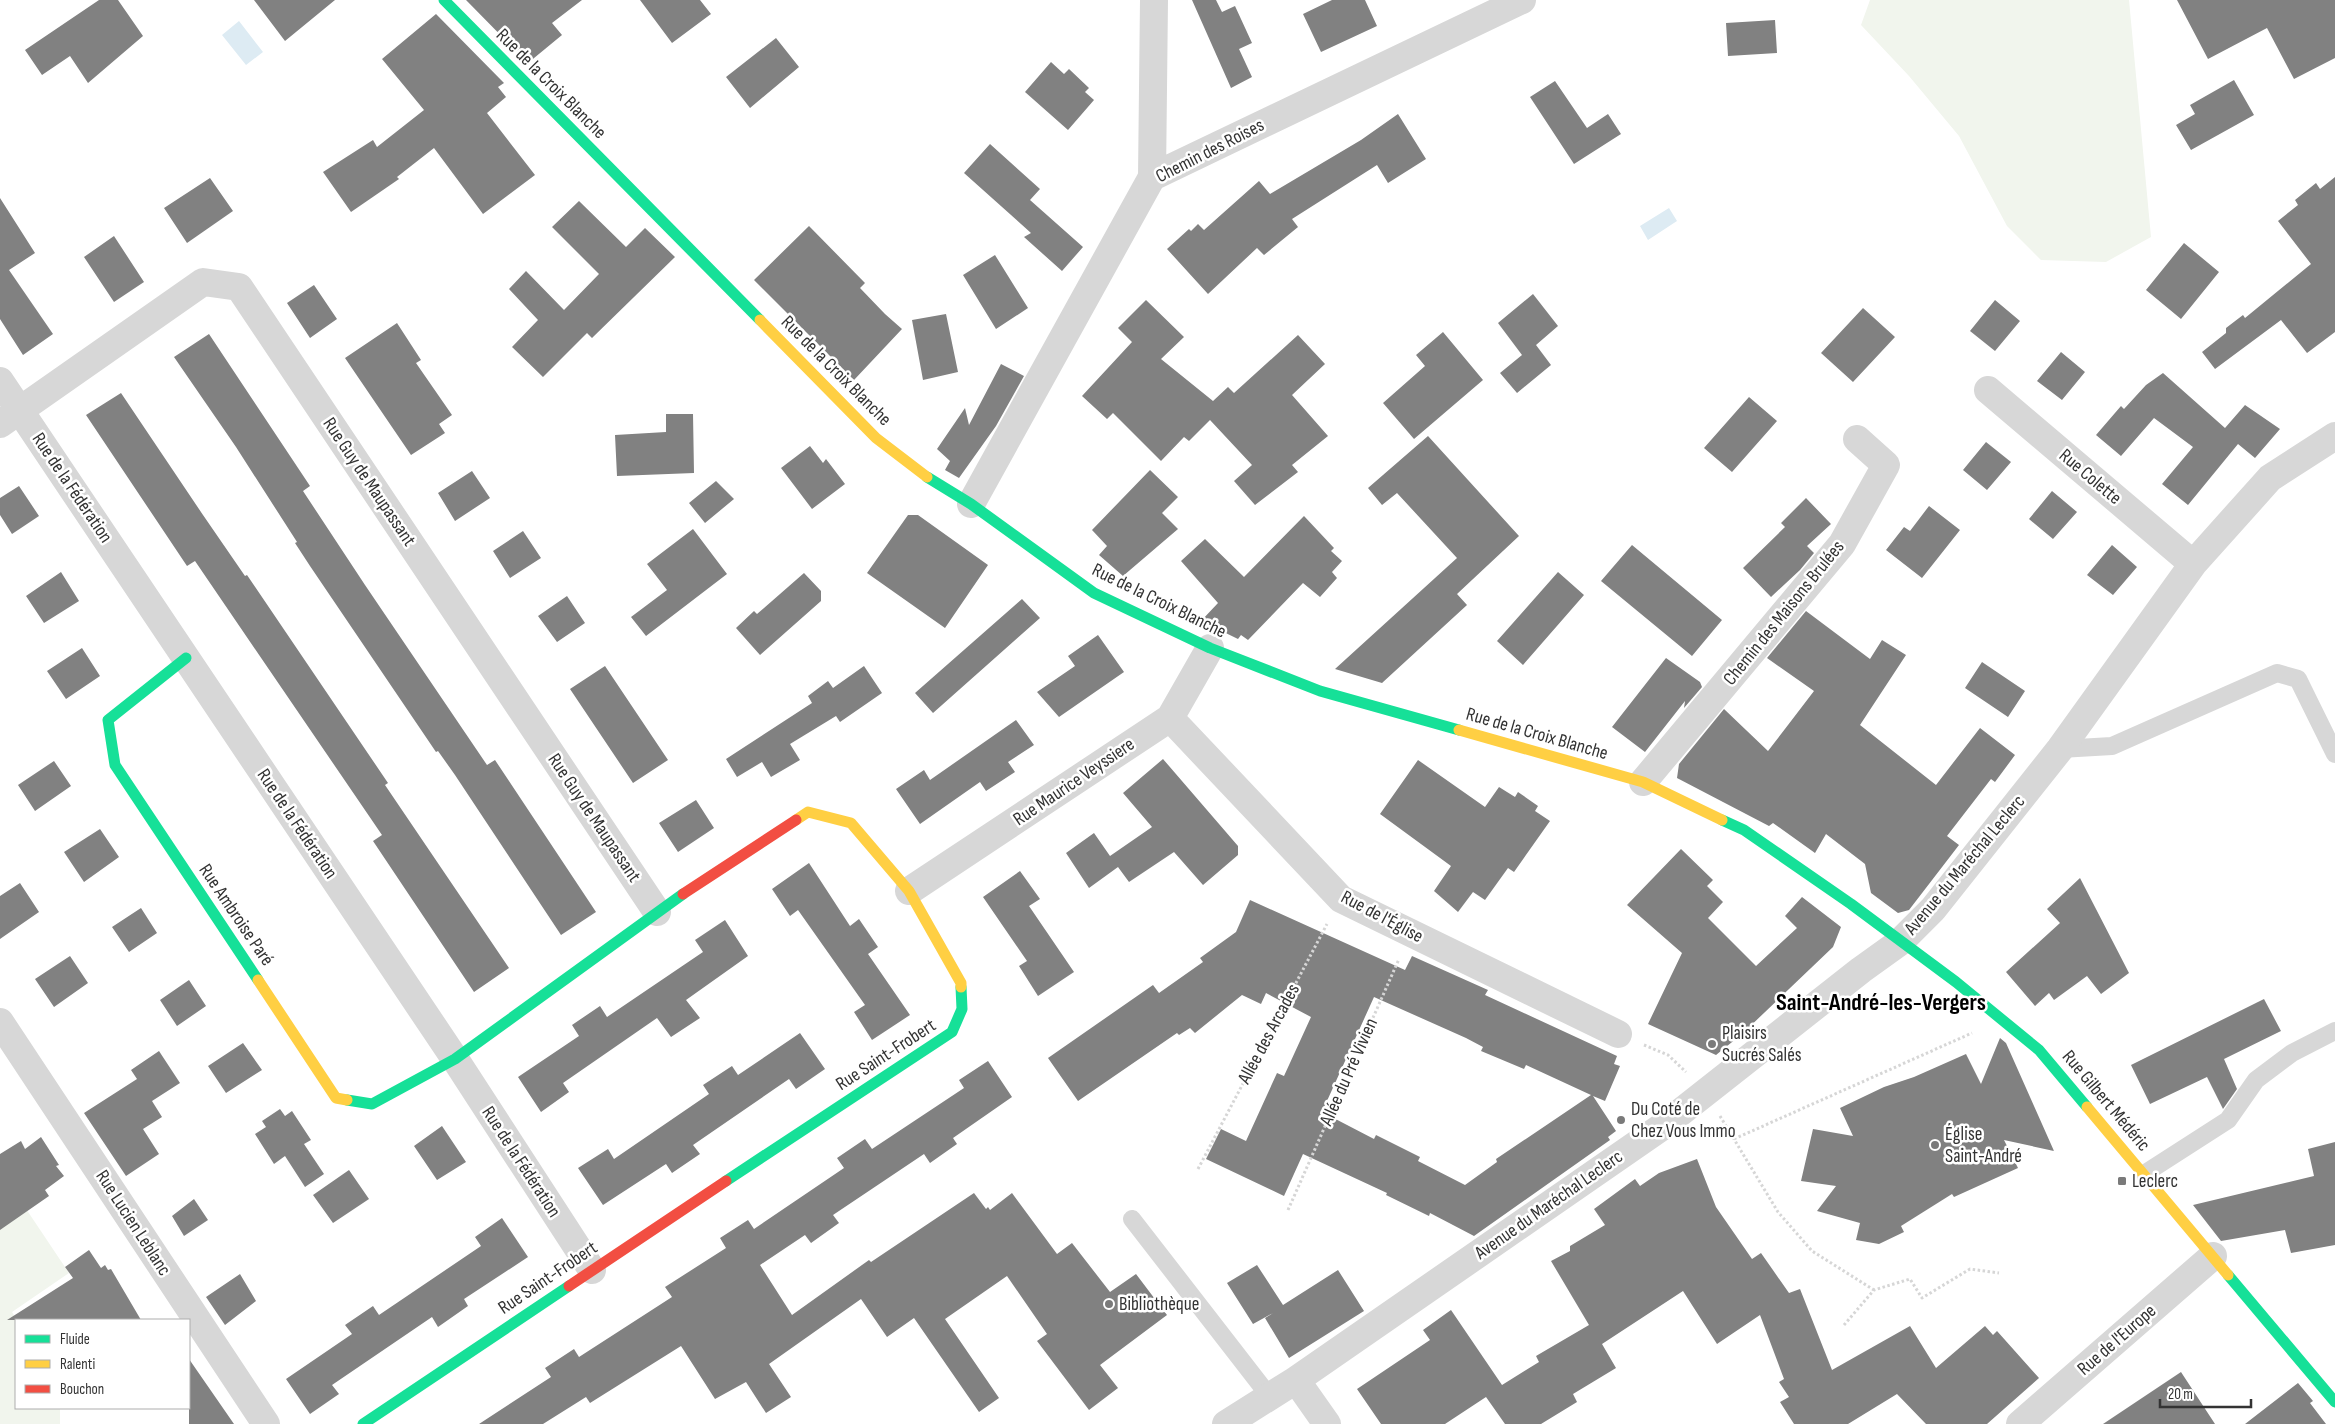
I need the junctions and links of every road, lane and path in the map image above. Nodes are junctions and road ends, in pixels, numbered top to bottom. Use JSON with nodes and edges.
{"nodes":[{"id":1,"x":444,"y":0,"type":"edge"},
{"id":2,"x":1154,"y":0,"type":"edge"},
{"id":3,"x":1522,"y":0,"type":"edge"},
{"id":4,"x":1152,"y":177,"type":"junction"},
{"id":5,"x":0,"y":381,"type":"edge"},
{"id":6,"x":1988,"y":390,"type":"dead end"},
{"id":7,"x":10,"y":417,"type":"edge"},
{"id":8,"x":2335,"y":436,"type":"edge"},
{"id":9,"x":1857,"y":439,"type":"dead end"},
{"id":10,"x":971,"y":504,"type":"junction"},
{"id":11,"x":2193,"y":564,"type":"junction"},
{"id":12,"x":1210,"y":648,"type":"junction"},
{"id":13,"x":186,"y":658,"type":"junction"},
{"id":14,"x":1170,"y":718,"type":"junction"},
{"id":15,"x":2060,"y":749,"type":"junction"},
{"id":16,"x":2335,"y":754,"type":"edge"},
{"id":17,"x":1644,"y":782,"type":"junction"},
{"id":18,"x":909,"y":892,"type":"junction"},
{"id":19,"x":1340,"y":899,"type":"junction"},
{"id":20,"x":657,"y":912,"type":"junction"},
{"id":21,"x":1411,"y":934,"type":"junction"},
{"id":22,"x":1900,"y":942,"type":"junction"},
{"id":23,"x":2002,"y":1020,"type":"junction"},
{"id":24,"x":2,"y":1028,"type":"edge"},
{"id":25,"x":2335,"y":1031,"type":"edge"},
{"id":26,"x":1618,"y":1034,"type":"dead end"},
{"id":27,"x":1643,"y":1045,"type":"dead end"},
{"id":28,"x":455,"y":1059,"type":"junction"},
{"id":29,"x":1706,"y":1093,"type":"junction"},
{"id":30,"x":1734,"y":1139,"type":"junction"},
{"id":31,"x":1198,"y":1169,"type":"dead end"},
{"id":32,"x":2144,"y":1174,"type":"junction"},
{"id":33,"x":1288,"y":1210,"type":"dead end"},
{"id":34,"x":1132,"y":1219,"type":"dead end"},
{"id":35,"x":2213,"y":1256,"type":"junction"},
{"id":36,"x":592,"y":1270,"type":"junction"},
{"id":37,"x":1998,"y":1273,"type":"dead end"},
{"id":38,"x":1874,"y":1290,"type":"junction"},
{"id":39,"x":1844,"y":1325,"type":"dead end"},
{"id":40,"x":1296,"y":1380,"type":"junction"},
{"id":41,"x":1270,"y":1397,"type":"junction"},
{"id":42,"x":2335,"y":1402,"type":"edge"},
{"id":43,"x":266,"y":1424,"type":"edge"},
{"id":44,"x":363,"y":1424,"type":"edge"},
{"id":45,"x":1226,"y":1424,"type":"edge"},
{"id":46,"x":1327,"y":1424,"type":"edge"},
{"id":47,"x":2020,"y":1424,"type":"edge"}],
"edges":[{"from":1,"to":10,"type":"street","name":"Rue de la Croix Blanche"},
{"from":2,"to":4,"type":"street"},
{"from":3,"to":4,"type":"street","name":"Chemin des Roises"},
{"from":4,"to":10,"type":"street","name":"Chemin des Roises"},
{"from":5,"to":7,"type":"street","name":"Rue de la Fédération"},
{"from":6,"to":11,"type":"street","name":"Rue Colette"},
{"from":7,"to":13,"type":"street","name":"Rue de la Fédération"},
{"from":7,"to":20,"type":"street","name":"Rue Guy de Maupassant"},
{"from":8,"to":11,"type":"street","name":"Avenue du Maréchal Leclerc"},
{"from":9,"to":17,"type":"street","name":"Chemin des Maisons Brulées"},
{"from":10,"to":12,"type":"street","name":"Rue de la Croix Blanche"},
{"from":11,"to":15,"type":"street","name":"Avenue du Maréchal Leclerc"},
{"from":12,"to":14,"type":"street","name":"Rue Maurice Veyssiere"},
{"from":12,"to":17,"type":"street","name":"Rue de la Croix Blanche"},
{"from":13,"to":28,"type":"street","name":"Rue de la Fédération"},
{"from":13,"to":28,"type":"street","name":"Rue Ambroise Paré"},
{"from":14,"to":18,"type":"street","name":"Rue Maurice Veyssiere"},
{"from":14,"to":19,"type":"street","name":"Rue de l'Église"},
{"from":15,"to":16,"type":"lane"},
{"from":15,"to":22,"type":"street","name":"Avenue du Maréchal Leclerc"},
{"from":17,"to":22,"type":"street","name":"Rue de la Croix Blanche"},
{"from":18,"to":20,"type":"street","name":"Rue Saint-Frobert"},
{"from":18,"to":36,"type":"street","name":"Rue Saint-Frobert"},
{"from":19,"to":21,"type":"street","name":"Rue de l'Église"},
{"from":19,"to":31,"type":"path","name":"Allée des Arcades"},
{"from":20,"to":28,"type":"street","name":"Rue Saint-Frobert"},
{"from":21,"to":26,"type":"street","name":"Rue de l'Église"},
{"from":21,"to":33,"type":"path","name":"Allée du Pré Vivien"},
{"from":22,"to":23,"type":"street","name":"Rue Gilbert Médéric"},
{"from":22,"to":29,"type":"street","name":"Avenue du Maréchal Leclerc"},
{"from":23,"to":30,"type":"path"},
{"from":23,"to":32,"type":"street","name":"Rue Gilbert Médéric"},
{"from":24,"to":43,"type":"street","name":"Rue Lucien Leblanc"},
{"from":25,"to":32,"type":"lane"},
{"from":27,"to":29,"type":"path"},
{"from":28,"to":36,"type":"street","name":"Rue de la Fédération"},
{"from":29,"to":30,"type":"path"},
{"from":29,"to":40,"type":"street","name":"Avenue du Maréchal Leclerc"},
{"from":30,"to":38,"type":"path"},
{"from":32,"to":35,"type":"street","name":"Rue Gilbert Médéric"},
{"from":34,"to":41,"type":"lane"},
{"from":35,"to":42,"type":"street","name":"Rue Gilbert Médéric"},
{"from":35,"to":47,"type":"street","name":"Rue de l'Europe"},
{"from":36,"to":44,"type":"street","name":"Rue Saint-Frobert"},
{"from":37,"to":38,"type":"path"},
{"from":38,"to":39,"type":"path"},
{"from":40,"to":41,"type":"street","name":"Avenue du Maréchal Leclerc"},
{"from":40,"to":46,"type":"street"},
{"from":41,"to":45,"type":"street","name":"Avenue du Maréchal Leclerc"}]}
